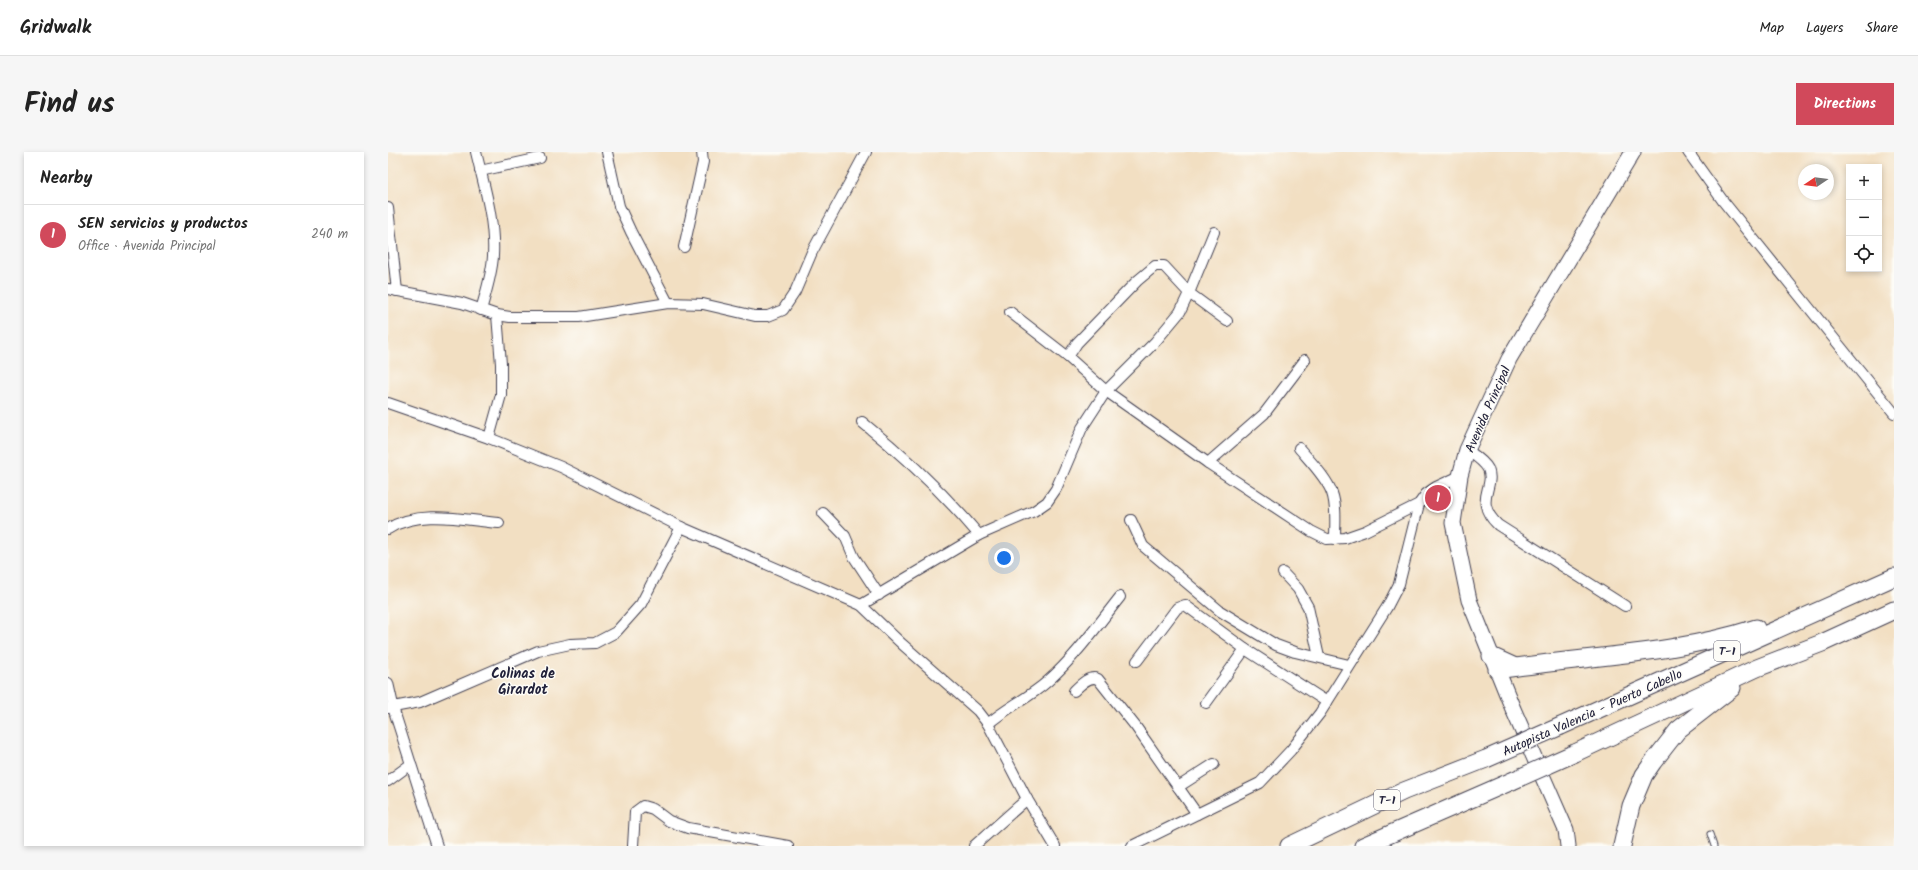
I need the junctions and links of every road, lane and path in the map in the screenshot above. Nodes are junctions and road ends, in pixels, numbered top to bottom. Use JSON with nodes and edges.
{"nodes":[{"id":1,"x":476,"y":152,"type":"edge"},
{"id":2,"x":607,"y":152,"type":"edge"},
{"id":3,"x":702,"y":152,"type":"edge"},
{"id":4,"x":866,"y":152,"type":"edge"},
{"id":5,"x":1688,"y":152,"type":"edge"},
{"id":6,"x":1629,"y":154,"type":"edge"},
{"id":7,"x":540,"y":158,"type":"dead end"},
{"id":8,"x":480,"y":171,"type":"junction"},
{"id":9,"x":388,"y":208,"type":"edge"},
{"id":10,"x":1214,"y":232,"type":"dead end"},
{"id":11,"x":684,"y":246,"type":"dead end"},
{"id":12,"x":392,"y":290,"type":"edge"},
{"id":13,"x":1190,"y":294,"type":"junction"},
{"id":14,"x":668,"y":303,"type":"junction"},
{"id":15,"x":481,"y":310,"type":"junction"},
{"id":16,"x":1010,"y":312,"type":"dead end"},
{"id":17,"x":497,"y":315,"type":"junction"},
{"id":18,"x":1227,"y":321,"type":"dead end"},
{"id":19,"x":1068,"y":357,"type":"junction"},
{"id":20,"x":1305,"y":360,"type":"dead end"},
{"id":21,"x":1106,"y":391,"type":"junction"},
{"id":22,"x":388,"y":403,"type":"edge"},
{"id":23,"x":1894,"y":413,"type":"edge"},
{"id":24,"x":862,"y":422,"type":"dead end"},
{"id":25,"x":489,"y":438,"type":"junction"},
{"id":26,"x":1299,"y":448,"type":"dead end"},
{"id":27,"x":1467,"y":450,"type":"junction"},
{"id":28,"x":1208,"y":463,"type":"junction"},
{"id":29,"x":1460,"y":476,"type":"junction"},
{"id":30,"x":1419,"y":504,"type":"junction"},
{"id":31,"x":823,"y":513,"type":"dead end"},
{"id":32,"x":1131,"y":520,"type":"dead end"},
{"id":33,"x":499,"y":523,"type":"dead end"},
{"id":34,"x":681,"y":527,"type":"junction"},
{"id":35,"x":388,"y":529,"type":"edge"},
{"id":36,"x":979,"y":535,"type":"junction"},
{"id":37,"x":1335,"y":539,"type":"junction"},
{"id":38,"x":1283,"y":573,"type":"dead end"},
{"id":39,"x":1894,"y":577,"type":"edge"},
{"id":40,"x":879,"y":595,"type":"junction"},
{"id":41,"x":1120,"y":597,"type":"dead end"},
{"id":42,"x":861,"y":605,"type":"junction"},
{"id":43,"x":1625,"y":606,"type":"dead end"},
{"id":44,"x":1825,"y":607,"type":"junction"},
{"id":45,"x":1894,"y":610,"type":"edge"},
{"id":46,"x":1245,"y":649,"type":"junction"},
{"id":47,"x":1320,"y":657,"type":"junction"},
{"id":48,"x":1137,"y":661,"type":"dead end"},
{"id":49,"x":1494,"y":663,"type":"junction"},
{"id":50,"x":1349,"y":666,"type":"junction"},
{"id":51,"x":1756,"y":668,"type":"junction"},
{"id":52,"x":388,"y":683,"type":"edge"},
{"id":53,"x":1074,"y":691,"type":"dead end"},
{"id":54,"x":1327,"y":702,"type":"junction"},
{"id":55,"x":1206,"y":704,"type":"dead end"},
{"id":56,"x":391,"y":708,"type":"edge"},
{"id":57,"x":988,"y":724,"type":"junction"},
{"id":58,"x":411,"y":764,"type":"junction"},
{"id":59,"x":1214,"y":764,"type":"dead end"},
{"id":60,"x":388,"y":781,"type":"edge"},
{"id":61,"x":1178,"y":787,"type":"junction"},
{"id":62,"x":1027,"y":799,"type":"junction"},
{"id":63,"x":1197,"y":814,"type":"junction"},
{"id":64,"x":1435,"y":815,"type":"junction"},
{"id":65,"x":1710,"y":834,"type":"dead end"},
{"id":66,"x":437,"y":846,"type":"edge"},
{"id":67,"x":633,"y":846,"type":"edge"},
{"id":68,"x":788,"y":846,"type":"edge"},
{"id":69,"x":974,"y":846,"type":"edge"},
{"id":70,"x":1055,"y":846,"type":"edge"},
{"id":71,"x":1132,"y":846,"type":"edge"},
{"id":72,"x":1289,"y":846,"type":"edge"},
{"id":73,"x":1362,"y":846,"type":"edge"},
{"id":74,"x":1390,"y":846,"type":"edge"},
{"id":75,"x":1568,"y":846,"type":"edge"},
{"id":76,"x":1622,"y":846,"type":"edge"},
{"id":77,"x":1714,"y":846,"type":"edge"}],
"edges":[{"from":1,"to":8,"type":"street"},
{"from":2,"to":14,"type":"street"},
{"from":3,"to":11,"type":"street"},
{"from":4,"to":14,"type":"street"},
{"from":5,"to":23,"type":"street"},
{"from":6,"to":27,"type":"main road","name":"Avenida Principal"},
{"from":7,"to":8,"type":"street"},
{"from":8,"to":15,"type":"street"},
{"from":9,"to":12,"type":"street"},
{"from":10,"to":13,"type":"street"},
{"from":12,"to":15,"type":"street"},
{"from":13,"to":18,"type":"street"},
{"from":13,"to":19,"type":"street"},
{"from":13,"to":21,"type":"street"},
{"from":14,"to":17,"type":"street"},
{"from":15,"to":17,"type":"street"},
{"from":16,"to":19,"type":"street"},
{"from":17,"to":25,"type":"street"},
{"from":19,"to":21,"type":"street"},
{"from":20,"to":28,"type":"street"},
{"from":21,"to":28,"type":"street"},
{"from":21,"to":36,"type":"street"},
{"from":22,"to":25,"type":"street"},
{"from":24,"to":36,"type":"street"},
{"from":25,"to":34,"type":"street"},
{"from":26,"to":37,"type":"street"},
{"from":27,"to":29,"type":"main road","name":"Avenida Principal"},
{"from":27,"to":43,"type":"street"},
{"from":28,"to":37,"type":"street"},
{"from":29,"to":30,"type":"street"},
{"from":29,"to":49,"type":"main road","name":"Avenida Principal"},
{"from":30,"to":37,"type":"street"},
{"from":30,"to":50,"type":"street"},
{"from":31,"to":40,"type":"street"},
{"from":32,"to":47,"type":"street"},
{"from":33,"to":35,"type":"street"},
{"from":34,"to":42,"type":"street"},
{"from":34,"to":56,"type":"street"},
{"from":36,"to":40,"type":"street"},
{"from":38,"to":47,"type":"street"},
{"from":39,"to":44,"type":"highway","name":"Autopista Valencia - Puerto Cabello","number":"T-1"},
{"from":40,"to":42,"type":"street"},
{"from":41,"to":57,"type":"street"},
{"from":42,"to":57,"type":"street"},
{"from":44,"to":49,"type":"highway"},
{"from":44,"to":72,"type":"highway","name":"Autopista Valencia - Puerto Cabello","number":"T-1","bridge":true},
{"from":45,"to":51,"type":"highway","number":"T-1"},
{"from":46,"to":48,"type":"street"},
{"from":46,"to":54,"type":"street"},
{"from":46,"to":55,"type":"street"},
{"from":47,"to":50,"type":"street"},
{"from":49,"to":75,"type":"main road","name":"Avenida Principal"},
{"from":50,"to":54,"type":"street"},
{"from":51,"to":64,"type":"highway","number":"T-1","bridge":true},
{"from":51,"to":76,"type":"highway"},
{"from":52,"to":56,"type":"street"},
{"from":53,"to":61,"type":"street"},
{"from":54,"to":63,"type":"street"},
{"from":56,"to":58,"type":"street"},
{"from":57,"to":62,"type":"street"},
{"from":58,"to":60,"type":"street"},
{"from":58,"to":66,"type":"street"},
{"from":59,"to":61,"type":"street"},
{"from":61,"to":63,"type":"street"},
{"from":62,"to":69,"type":"street"},
{"from":62,"to":70,"type":"street"},
{"from":63,"to":71,"type":"street"},
{"from":64,"to":73,"type":"highway","number":"T-1"},
{"from":64,"to":74,"type":"highway"},
{"from":65,"to":77,"type":"lane"},
{"from":67,"to":68,"type":"street"}]}
